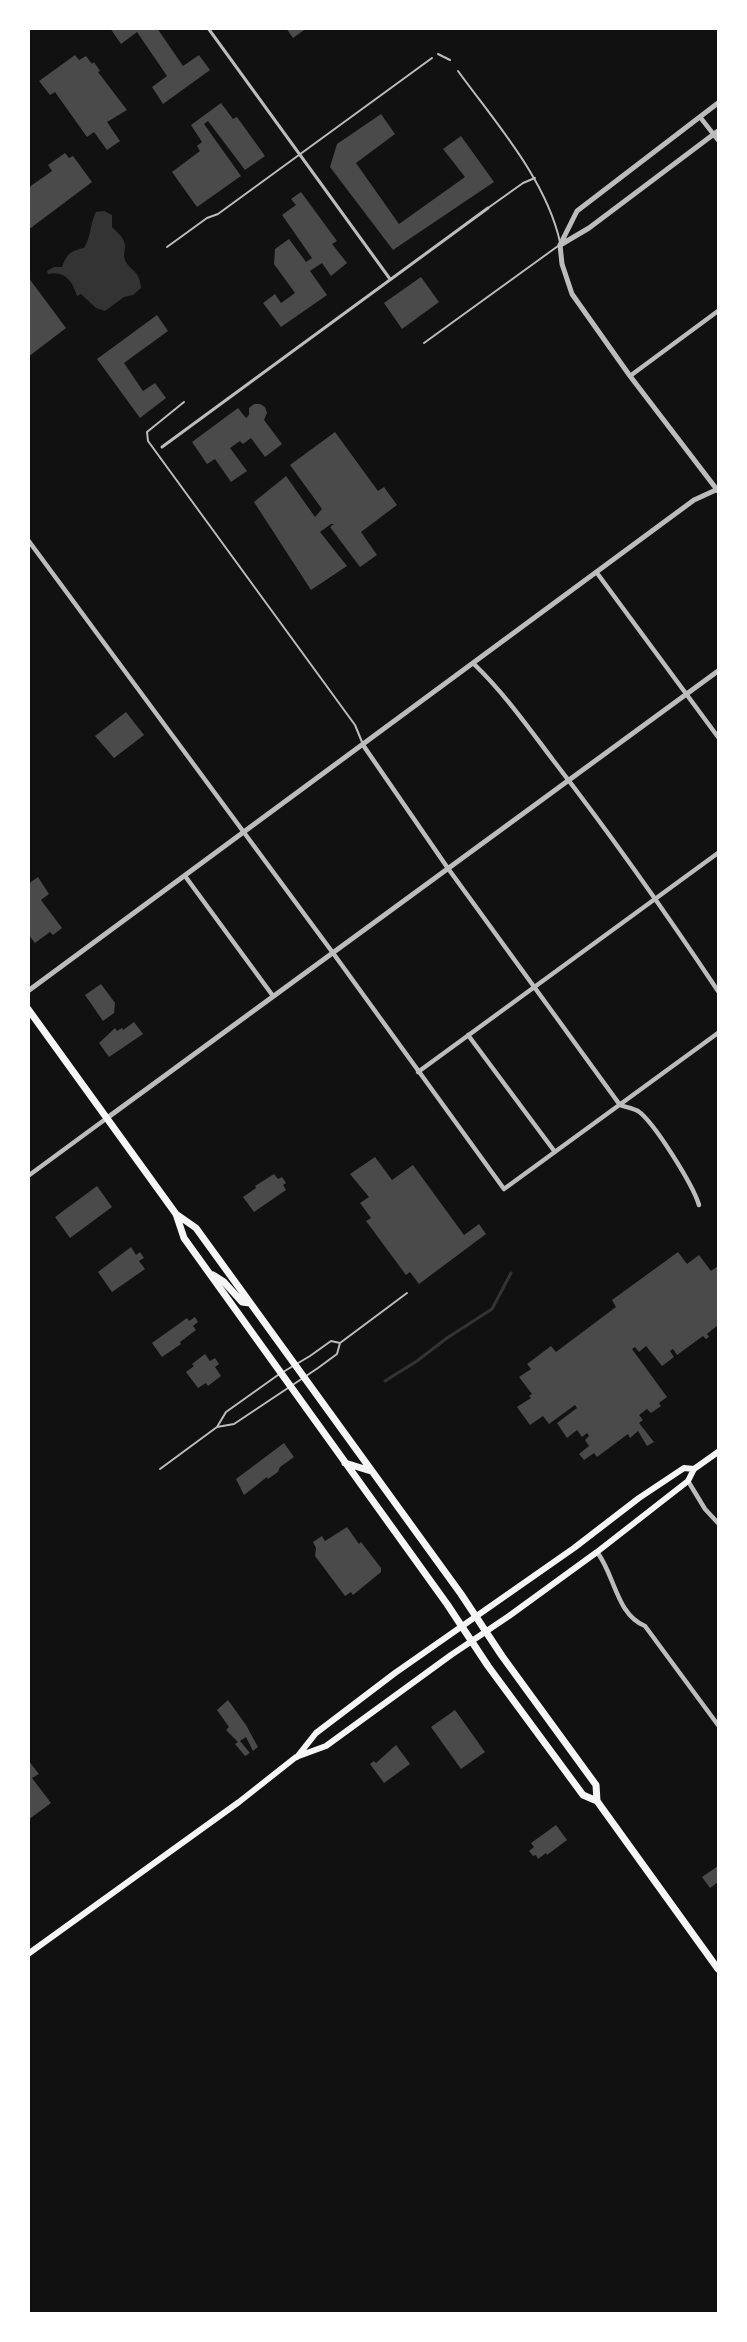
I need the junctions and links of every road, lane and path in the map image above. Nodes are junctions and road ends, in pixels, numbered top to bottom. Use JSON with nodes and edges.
{"nodes":[{"id":1,"x":208,"y":28,"type":"edge"},
{"id":2,"x":438,"y":54,"type":"dead end"},
{"id":3,"x":432,"y":58,"type":"dead end"},
{"id":4,"x":450,"y":60,"type":"dead end"},
{"id":5,"x":458,"y":71,"type":"dead end"},
{"id":6,"x":718,"y":103,"type":"edge"},
{"id":7,"x":700,"y":117,"type":"junction"},
{"id":8,"x":716,"y":133,"type":"edge"},
{"id":9,"x":718,"y":140,"type":"edge"},
{"id":10,"x":300,"y":154,"type":"junction"},
{"id":11,"x":535,"y":178,"type":"junction"},
{"id":12,"x":488,"y":208,"type":"joint"},
{"id":13,"x":560,"y":245,"type":"junction"},
{"id":14,"x":167,"y":247,"type":"dead end"},
{"id":15,"x":390,"y":279,"type":"junction"},
{"id":16,"x":718,"y":311,"type":"edge"},
{"id":17,"x":424,"y":344,"type":"dead end"},
{"id":18,"x":630,"y":376,"type":"junction"},
{"id":19,"x":184,"y":402,"type":"dead end"},
{"id":20,"x":162,"y":447,"type":"dead end"},
{"id":21,"x":718,"y":490,"type":"edge"},
{"id":22,"x":28,"y":540,"type":"edge"},
{"id":23,"x":597,"y":573,"type":"junction"},
{"id":24,"x":474,"y":664,"type":"junction"},
{"id":25,"x":718,"y":671,"type":"edge"},
{"id":26,"x":687,"y":694,"type":"junction"},
{"id":27,"x":718,"y":737,"type":"edge"},
{"id":28,"x":363,"y":745,"type":"junction"},
{"id":29,"x":569,"y":780,"type":"junction"},
{"id":30,"x":244,"y":832,"type":"junction"},
{"id":31,"x":718,"y":856,"type":"edge"},
{"id":32,"x":447,"y":867,"type":"junction"},
{"id":33,"x":185,"y":876,"type":"junction"},
{"id":34,"x":656,"y":897,"type":"junction"},
{"id":35,"x":333,"y":953,"type":"junction"},
{"id":36,"x":534,"y":987,"type":"junction"},
{"id":37,"x":28,"y":991,"type":"edge"},
{"id":38,"x":718,"y":992,"type":"edge"},
{"id":39,"x":273,"y":996,"type":"junction"},
{"id":40,"x":28,"y":1009,"type":"edge"},
{"id":41,"x":718,"y":1033,"type":"edge"},
{"id":42,"x":468,"y":1035,"type":"junction"},
{"id":43,"x":418,"y":1072,"type":"junction"},
{"id":44,"x":620,"y":1105,"type":"junction"},
{"id":45,"x":106,"y":1118,"type":"junction"},
{"id":46,"x":555,"y":1152,"type":"junction"},
{"id":47,"x":28,"y":1176,"type":"edge"},
{"id":48,"x":699,"y":1204,"type":"dead end"},
{"id":49,"x":176,"y":1214,"type":"junction"},
{"id":50,"x":208,"y":1272,"type":"junction"},
{"id":51,"x":407,"y":1293,"type":"dead end"},
{"id":52,"x":250,"y":1303,"type":"junction"},
{"id":53,"x":340,"y":1343,"type":"junction"},
{"id":54,"x":295,"y":1365,"type":"junction"},
{"id":55,"x":282,"y":1373,"type":"junction"},
{"id":56,"x":303,"y":1377,"type":"junction"},
{"id":57,"x":290,"y":1385,"type":"junction"},
{"id":58,"x":217,"y":1427,"type":"junction"},
{"id":59,"x":718,"y":1452,"type":"edge"},
{"id":60,"x":345,"y":1463,"type":"junction"},
{"id":61,"x":160,"y":1469,"type":"dead end"},
{"id":62,"x":694,"y":1469,"type":"junction"},
{"id":63,"x":372,"y":1471,"type":"junction"},
{"id":64,"x":688,"y":1481,"type":"junction"},
{"id":65,"x":718,"y":1523,"type":"edge"},
{"id":66,"x":597,"y":1551,"type":"junction"},
{"id":67,"x":476,"y":1617,"type":"junction"},
{"id":68,"x":461,"y":1627,"type":"junction"},
{"id":69,"x":485,"y":1632,"type":"junction"},
{"id":70,"x":471,"y":1641,"type":"junction"},
{"id":71,"x":718,"y":1725,"type":"edge"},
{"id":72,"x":296,"y":1758,"type":"junction"},
{"id":73,"x":597,"y":1801,"type":"junction"},
{"id":74,"x":28,"y":1954,"type":"edge"},
{"id":75,"x":718,"y":1969,"type":"edge"}],
"edges":[{"from":1,"to":10,"type":"street"},
{"from":2,"to":4,"type":"lane"},
{"from":3,"to":10,"type":"lane"},
{"from":5,"to":11,"type":"lane"},
{"from":6,"to":7,"type":"street"},
{"from":7,"to":8,"type":"street"},
{"from":7,"to":13,"type":"street"},
{"from":8,"to":9,"type":"street"},
{"from":8,"to":13,"type":"street"},
{"from":10,"to":14,"type":"lane"},
{"from":10,"to":15,"type":"street"},
{"from":11,"to":12,"type":"lane"},
{"from":11,"to":13,"type":"lane"},
{"from":12,"to":15,"type":"street"},
{"from":13,"to":17,"type":"lane"},
{"from":13,"to":18,"type":"street"},
{"from":15,"to":20,"type":"street"},
{"from":16,"to":18,"type":"street"},
{"from":18,"to":21,"type":"street"},
{"from":19,"to":28,"type":"lane"},
{"from":21,"to":23,"type":"street"},
{"from":22,"to":30,"type":"street"},
{"from":23,"to":24,"type":"street"},
{"from":23,"to":26,"type":"street"},
{"from":24,"to":28,"type":"street"},
{"from":24,"to":29,"type":"street"},
{"from":25,"to":26,"type":"street"},
{"from":26,"to":27,"type":"street"},
{"from":26,"to":29,"type":"street"},
{"from":28,"to":30,"type":"street"},
{"from":28,"to":32,"type":"street"},
{"from":29,"to":32,"type":"street"},
{"from":29,"to":34,"type":"street"},
{"from":30,"to":33,"type":"street"},
{"from":30,"to":35,"type":"street"},
{"from":31,"to":34,"type":"street"},
{"from":32,"to":35,"type":"street"},
{"from":32,"to":36,"type":"street"},
{"from":33,"to":37,"type":"street"},
{"from":33,"to":39,"type":"street"},
{"from":34,"to":36,"type":"street"},
{"from":34,"to":38,"type":"street"},
{"from":35,"to":39,"type":"street"},
{"from":35,"to":43,"type":"street"},
{"from":36,"to":42,"type":"street"},
{"from":36,"to":44,"type":"street"},
{"from":39,"to":45,"type":"street"},
{"from":40,"to":45,"type":"main road"},
{"from":41,"to":44,"type":"street"},
{"from":42,"to":43,"type":"street"},
{"from":42,"to":46,"type":"street"},
{"from":43,"to":46,"type":"street"},
{"from":44,"to":46,"type":"street"},
{"from":44,"to":48,"type":"street"},
{"from":45,"to":47,"type":"street"},
{"from":45,"to":49,"type":"main road"},
{"from":49,"to":50,"type":"main road"},
{"from":49,"to":52,"type":"main road"},
{"from":50,"to":52,"type":"main road"},
{"from":50,"to":55,"type":"main road"},
{"from":51,"to":53,"type":"lane"},
{"from":52,"to":54,"type":"main road"},
{"from":53,"to":54,"type":"lane"},
{"from":53,"to":56,"type":"lane"},
{"from":54,"to":55,"type":"lane"},
{"from":54,"to":56,"type":"main road"},
{"from":55,"to":57,"type":"main road"},
{"from":55,"to":58,"type":"lane"},
{"from":56,"to":57,"type":"lane"},
{"from":56,"to":63,"type":"main road"},
{"from":57,"to":58,"type":"lane"},
{"from":57,"to":60,"type":"main road"},
{"from":58,"to":61,"type":"lane"},
{"from":59,"to":62,"type":"main road"},
{"from":60,"to":63,"type":"main road"},
{"from":60,"to":68,"type":"main road"},
{"from":62,"to":64,"type":"main road"},
{"from":62,"to":67,"type":"main road"},
{"from":63,"to":67,"type":"main road"},
{"from":64,"to":65,"type":"street"},
{"from":64,"to":66,"type":"main road"},
{"from":66,"to":69,"type":"main road"},
{"from":66,"to":71,"type":"street"},
{"from":67,"to":68,"type":"main road"},
{"from":67,"to":69,"type":"main road"},
{"from":68,"to":70,"type":"main road"},
{"from":68,"to":72,"type":"main road"},
{"from":69,"to":70,"type":"main road"},
{"from":69,"to":73,"type":"main road"},
{"from":70,"to":72,"type":"main road"},
{"from":70,"to":73,"type":"main road"},
{"from":72,"to":74,"type":"main road"},
{"from":73,"to":75,"type":"main road"}]}
